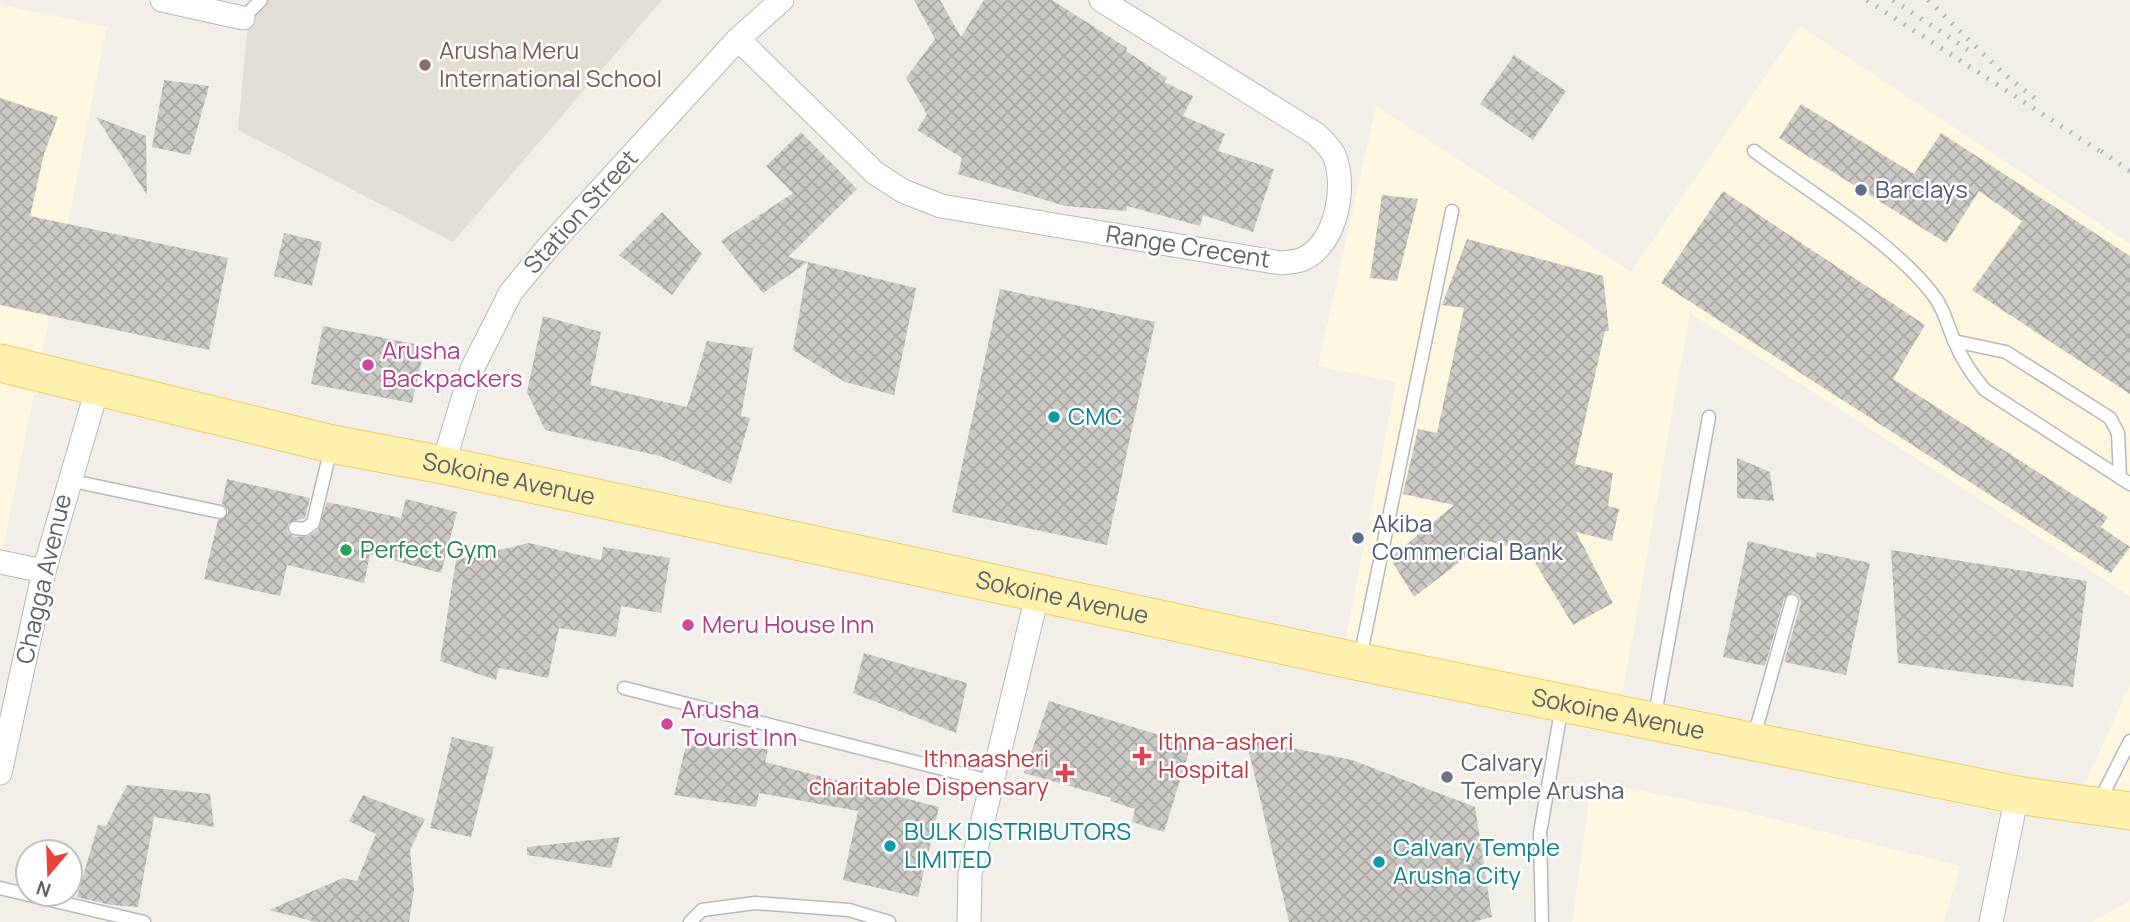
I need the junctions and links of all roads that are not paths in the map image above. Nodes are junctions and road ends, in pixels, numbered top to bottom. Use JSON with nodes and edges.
{"nodes":[{"id":1,"x":162,"y":0,"type":"edge"},
{"id":2,"x":261,"y":0,"type":"edge"},
{"id":3,"x":782,"y":0,"type":"edge"},
{"id":4,"x":1101,"y":0,"type":"edge"},
{"id":5,"x":243,"y":18,"type":"joint"},
{"id":6,"x":738,"y":39,"type":"junction"},
{"id":7,"x":1754,"y":151,"type":"dead end"},
{"id":8,"x":1452,"y":211,"type":"dead end"},
{"id":9,"x":1954,"y":341,"type":"junction"},
{"id":10,"x":0,"y":363,"type":"edge"},
{"id":11,"x":98,"y":386,"type":"junction"},
{"id":12,"x":1709,"y":417,"type":"dead end"},
{"id":13,"x":332,"y":444,"type":"junction"},
{"id":14,"x":443,"y":465,"type":"junction"},
{"id":15,"x":68,"y":480,"type":"junction"},
{"id":16,"x":2125,"y":481,"type":"edge"},
{"id":17,"x":220,"y":512,"type":"dead end"},
{"id":18,"x":295,"y":528,"type":"dead end"},
{"id":19,"x":0,"y":562,"type":"edge"},
{"id":20,"x":44,"y":571,"type":"junction"},
{"id":21,"x":1038,"y":592,"type":"junction"},
{"id":22,"x":1792,"y":601,"type":"dead end"},
{"id":23,"x":1360,"y":662,"type":"junction"},
{"id":24,"x":625,"y":688,"type":"dead end"},
{"id":25,"x":1563,"y":701,"type":"junction"},
{"id":26,"x":1654,"y":720,"type":"junction"},
{"id":27,"x":1753,"y":740,"type":"junction"},
{"id":28,"x":2130,"y":741,"type":"edge"},
{"id":29,"x":0,"y":774,"type":"edge"},
{"id":30,"x":994,"y":782,"type":"junction"},
{"id":31,"x":2017,"y":795,"type":"junction"},
{"id":32,"x":2113,"y":808,"type":"edge"},
{"id":33,"x":0,"y":888,"type":"edge"},
{"id":34,"x":144,"y":922,"type":"edge"},
{"id":35,"x":690,"y":922,"type":"edge"},
{"id":36,"x":890,"y":922,"type":"edge"},
{"id":37,"x":969,"y":922,"type":"edge"},
{"id":38,"x":1542,"y":922,"type":"edge"},
{"id":39,"x":1991,"y":922,"type":"edge"}],
"edges":[{"from":1,"to":5,"type":"street"},
{"from":2,"to":5,"type":"lane"},
{"from":3,"to":6,"type":"street","name":"Station Street"},
{"from":4,"to":6,"type":"street","name":"Range Crecent"},
{"from":6,"to":14,"type":"street","name":"Station Street"},
{"from":7,"to":9,"type":"lane"},
{"from":8,"to":23,"type":"lane"},
{"from":9,"to":16,"type":"lane"},
{"from":9,"to":16,"type":"lane"},
{"from":10,"to":11,"type":"main road","name":"Sokoine Avenue"},
{"from":11,"to":13,"type":"main road","name":"Sokoine Avenue"},
{"from":11,"to":15,"type":"street","name":"Chagga Avenue"},
{"from":12,"to":26,"type":"lane"},
{"from":13,"to":14,"type":"main road","name":"Sokoine Avenue"},
{"from":13,"to":18,"type":"lane"},
{"from":14,"to":21,"type":"main road","name":"Sokoine Avenue"},
{"from":15,"to":17,"type":"lane"},
{"from":15,"to":20,"type":"street","name":"Chagga Avenue"},
{"from":19,"to":20,"type":"street"},
{"from":20,"to":29,"type":"street","name":"Chagga Avenue"},
{"from":21,"to":23,"type":"main road","name":"Sokoine Avenue"},
{"from":21,"to":30,"type":"street"},
{"from":22,"to":27,"type":"lane"},
{"from":23,"to":25,"type":"main road","name":"Sokoine Avenue"},
{"from":24,"to":30,"type":"lane"},
{"from":25,"to":26,"type":"main road","name":"Sokoine Avenue"},
{"from":25,"to":38,"type":"lane"},
{"from":26,"to":27,"type":"main road","name":"Sokoine Avenue"},
{"from":27,"to":31,"type":"main road","name":"Sokoine Avenue"},
{"from":28,"to":32,"type":"lane"},
{"from":30,"to":37,"type":"street"},
{"from":31,"to":32,"type":"main road","name":"Sokoine Avenue"},
{"from":31,"to":39,"type":"street"},
{"from":33,"to":34,"type":"lane"},
{"from":35,"to":36,"type":"lane"}]}
